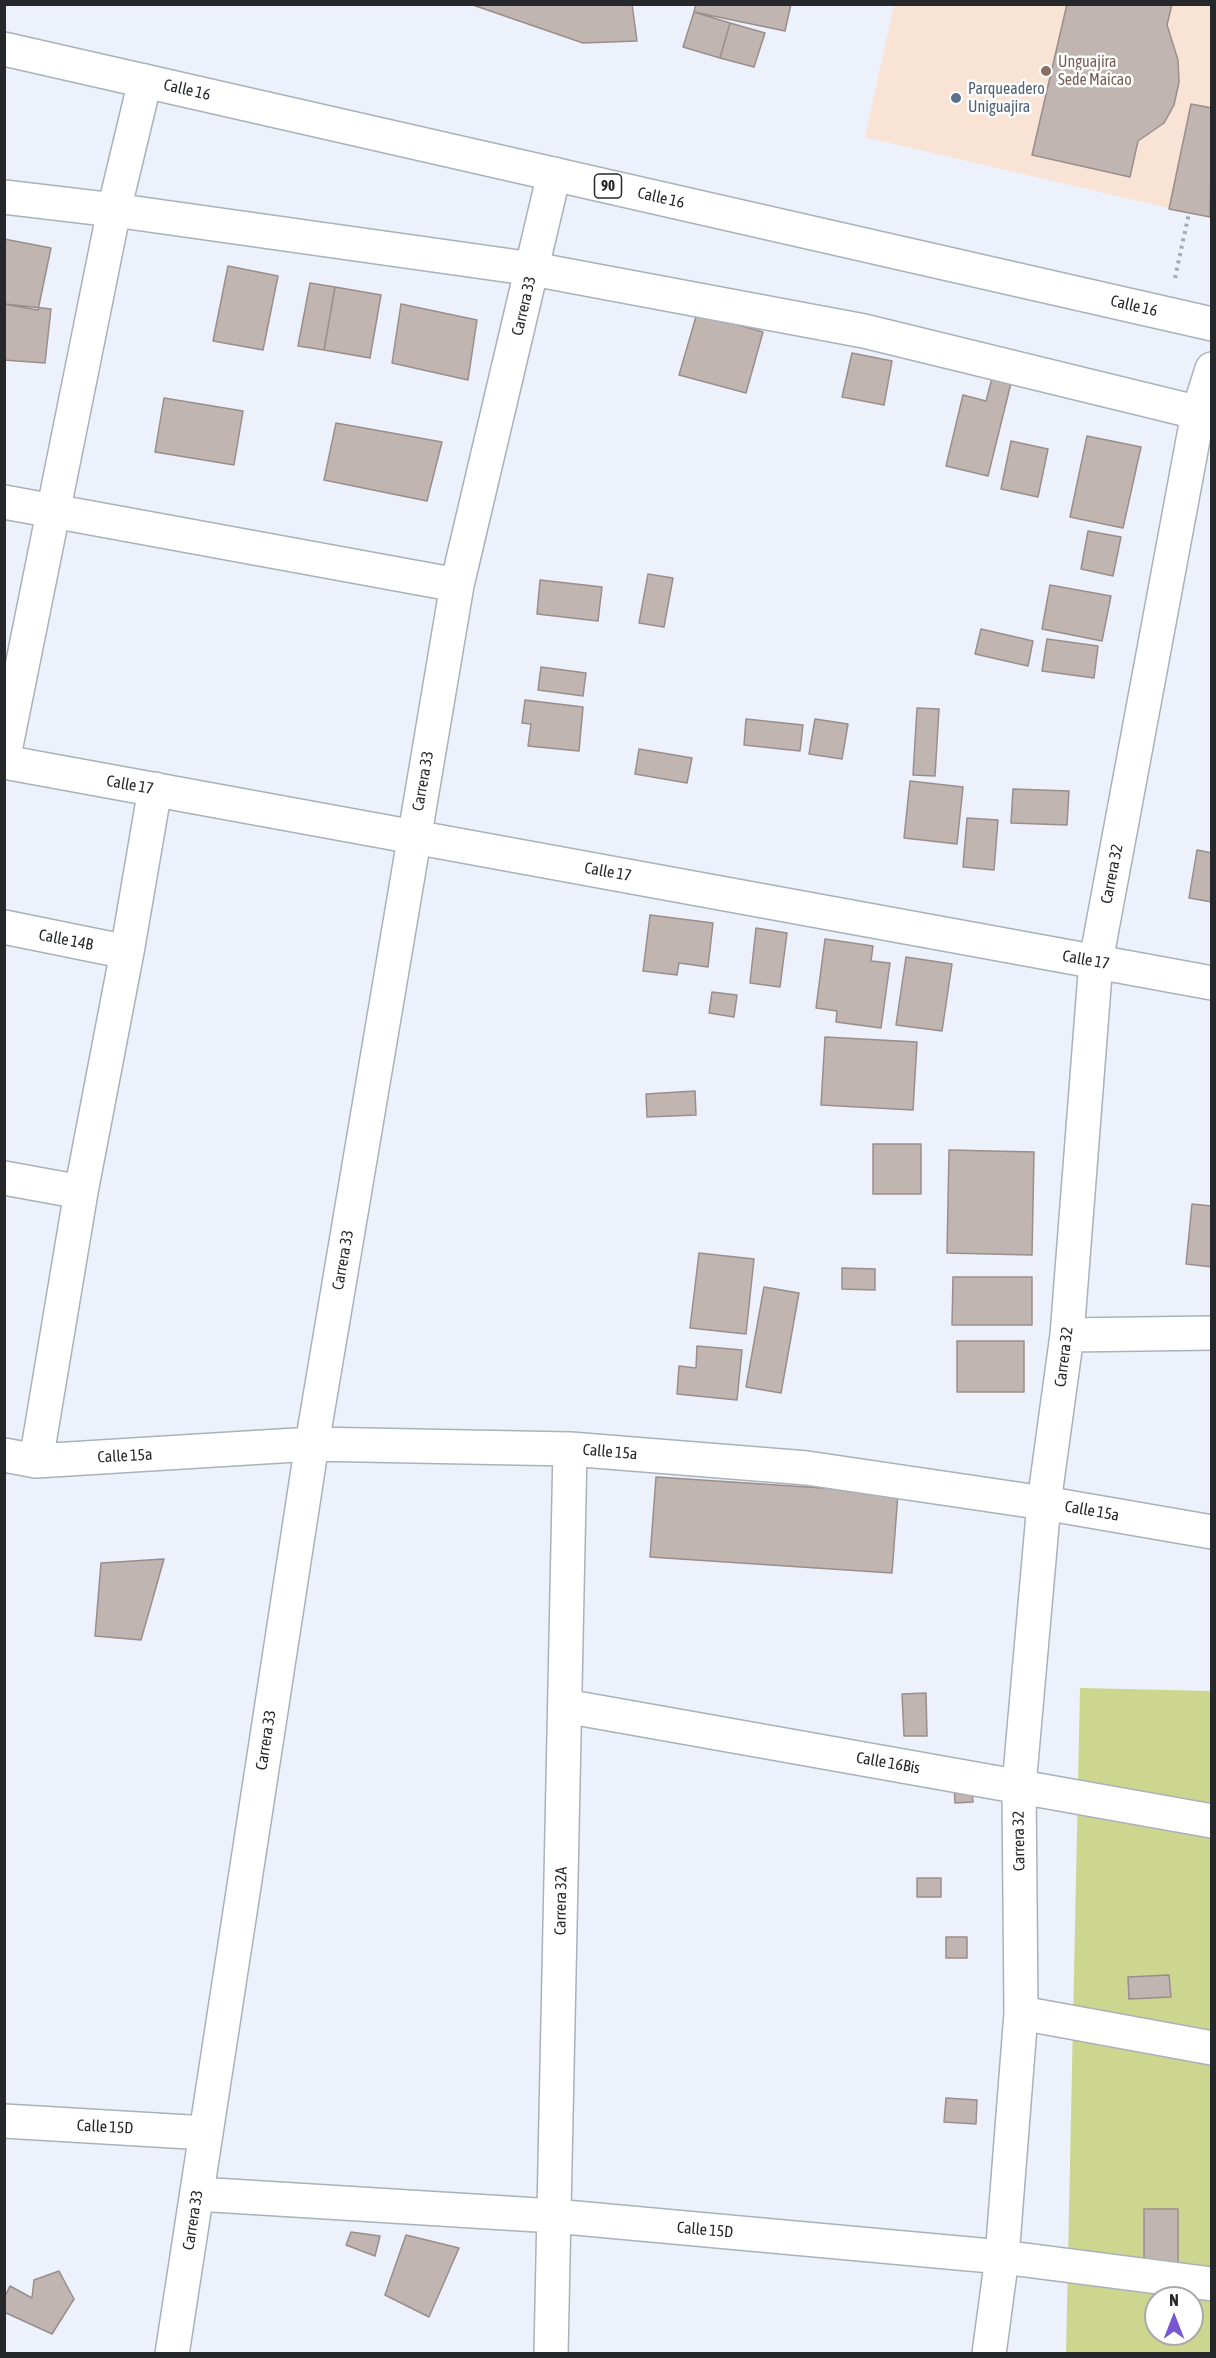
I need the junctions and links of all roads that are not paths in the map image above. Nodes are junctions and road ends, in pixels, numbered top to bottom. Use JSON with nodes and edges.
{"nodes":[{"id":1,"x":4,"y":49,"type":"edge"},
{"id":2,"x":145,"y":81,"type":"junction"},
{"id":3,"x":554,"y":174,"type":"junction"},
{"id":4,"x":4,"y":197,"type":"edge"},
{"id":5,"x":114,"y":210,"type":"junction"},
{"id":6,"x":533,"y":269,"type":"junction"},
{"id":7,"x":1212,"y":324,"type":"edge"},
{"id":8,"x":1212,"y":369,"type":"edge"},
{"id":9,"x":1205,"y":414,"type":"edge"},
{"id":10,"x":4,"y":502,"type":"edge"},
{"id":11,"x":54,"y":511,"type":"junction"},
{"id":12,"x":457,"y":585,"type":"junction"},
{"id":13,"x":4,"y":756,"type":"edge"},
{"id":14,"x":4,"y":762,"type":"edge"},
{"id":15,"x":155,"y":789,"type":"junction"},
{"id":16,"x":414,"y":837,"type":"junction"},
{"id":17,"x":4,"y":927,"type":"edge"},
{"id":18,"x":127,"y":952,"type":"junction"},
{"id":19,"x":1096,"y":961,"type":"junction"},
{"id":20,"x":1212,"y":982,"type":"edge"},
{"id":21,"x":4,"y":1178,"type":"edge"},
{"id":22,"x":81,"y":1192,"type":"junction"},
{"id":23,"x":1212,"y":1333,"type":"edge"},
{"id":24,"x":1067,"y":1335,"type":"junction"},
{"id":25,"x":312,"y":1444,"type":"junction"},
{"id":26,"x":570,"y":1449,"type":"junction"},
{"id":27,"x":4,"y":1455,"type":"edge"},
{"id":28,"x":36,"y":1461,"type":"junction"},
{"id":29,"x":1044,"y":1503,"type":"junction"},
{"id":30,"x":1212,"y":1532,"type":"edge"},
{"id":31,"x":565,"y":1706,"type":"junction"},
{"id":32,"x":1019,"y":1786,"type":"junction"},
{"id":33,"x":1212,"y":1821,"type":"edge"},
{"id":34,"x":1021,"y":2013,"type":"junction"},
{"id":35,"x":1212,"y":2048,"type":"edge"},
{"id":36,"x":4,"y":2121,"type":"edge"},
{"id":37,"x":206,"y":2133,"type":"junction"},
{"id":38,"x":197,"y":2194,"type":"junction"},
{"id":39,"x":554,"y":2216,"type":"junction"},
{"id":40,"x":1002,"y":2257,"type":"junction"},
{"id":41,"x":1212,"y":2284,"type":"edge"},
{"id":42,"x":172,"y":2354,"type":"edge"},
{"id":43,"x":551,"y":2354,"type":"edge"},
{"id":44,"x":989,"y":2354,"type":"edge"}],
"edges":[{"from":1,"to":2,"type":"main road","name":"Calle 16","number":"90"},
{"from":2,"to":3,"type":"main road","name":"Calle 16","number":"90"},
{"from":2,"to":5,"type":"main road"},
{"from":3,"to":6,"type":"main road","name":"Carrera 33"},
{"from":3,"to":7,"type":"main road","name":"Calle 16","number":"90"},
{"from":4,"to":5,"type":"main road"},
{"from":5,"to":6,"type":"main road"},
{"from":5,"to":11,"type":"main road"},
{"from":6,"to":9,"type":"main road"},
{"from":6,"to":12,"type":"main road","name":"Carrera 33"},
{"from":8,"to":9,"type":"main road","name":"Carrera 32"},
{"from":9,"to":19,"type":"main road","name":"Carrera 32"},
{"from":10,"to":11,"type":"main road"},
{"from":11,"to":12,"type":"main road"},
{"from":11,"to":13,"type":"main road"},
{"from":12,"to":16,"type":"main road","name":"Carrera 33"},
{"from":14,"to":15,"type":"main road","name":"Calle 17"},
{"from":15,"to":16,"type":"main road","name":"Calle 17"},
{"from":15,"to":18,"type":"main road"},
{"from":16,"to":19,"type":"main road","name":"Calle 17"},
{"from":16,"to":25,"type":"main road","name":"Carrera 33"},
{"from":17,"to":18,"type":"main road","name":"Calle 14B"},
{"from":18,"to":22,"type":"main road"},
{"from":19,"to":20,"type":"main road","name":"Calle 17"},
{"from":19,"to":24,"type":"main road","name":"Carrera 32"},
{"from":21,"to":22,"type":"main road"},
{"from":22,"to":28,"type":"main road"},
{"from":23,"to":24,"type":"main road"},
{"from":24,"to":29,"type":"main road","name":"Carrera 32"},
{"from":25,"to":26,"type":"main road","name":"Calle 15a"},
{"from":25,"to":28,"type":"main road","name":"Calle 15a"},
{"from":25,"to":37,"type":"main road","name":"Carrera 33"},
{"from":26,"to":29,"type":"main road","name":"Calle 15a"},
{"from":26,"to":31,"type":"main road","name":"Carrera 32A"},
{"from":27,"to":28,"type":"main road","name":"Calle 15a"},
{"from":29,"to":30,"type":"main road","name":"Calle 15a"},
{"from":29,"to":32,"type":"main road","name":"Carrera 32"},
{"from":31,"to":32,"type":"main road","name":"Calle 16Bis"},
{"from":31,"to":39,"type":"main road","name":"Carrera 32A"},
{"from":32,"to":33,"type":"main road","name":"Calle 16Bis"},
{"from":32,"to":34,"type":"main road","name":"Carrera 32"},
{"from":34,"to":35,"type":"main road"},
{"from":34,"to":40,"type":"main road","name":"Carrera 32"},
{"from":36,"to":37,"type":"main road","name":"Calle 15D"},
{"from":37,"to":38,"type":"main road","name":"Carrera 33"},
{"from":38,"to":39,"type":"main road","name":"Calle 15D"},
{"from":38,"to":42,"type":"main road","name":"Carrera 33"},
{"from":39,"to":40,"type":"main road","name":"Calle 15D"},
{"from":39,"to":43,"type":"main road","name":"Carrera 32A"},
{"from":40,"to":41,"type":"main road","name":"Calle 15D"},
{"from":40,"to":44,"type":"main road","name":"Carrera 32"}]}
